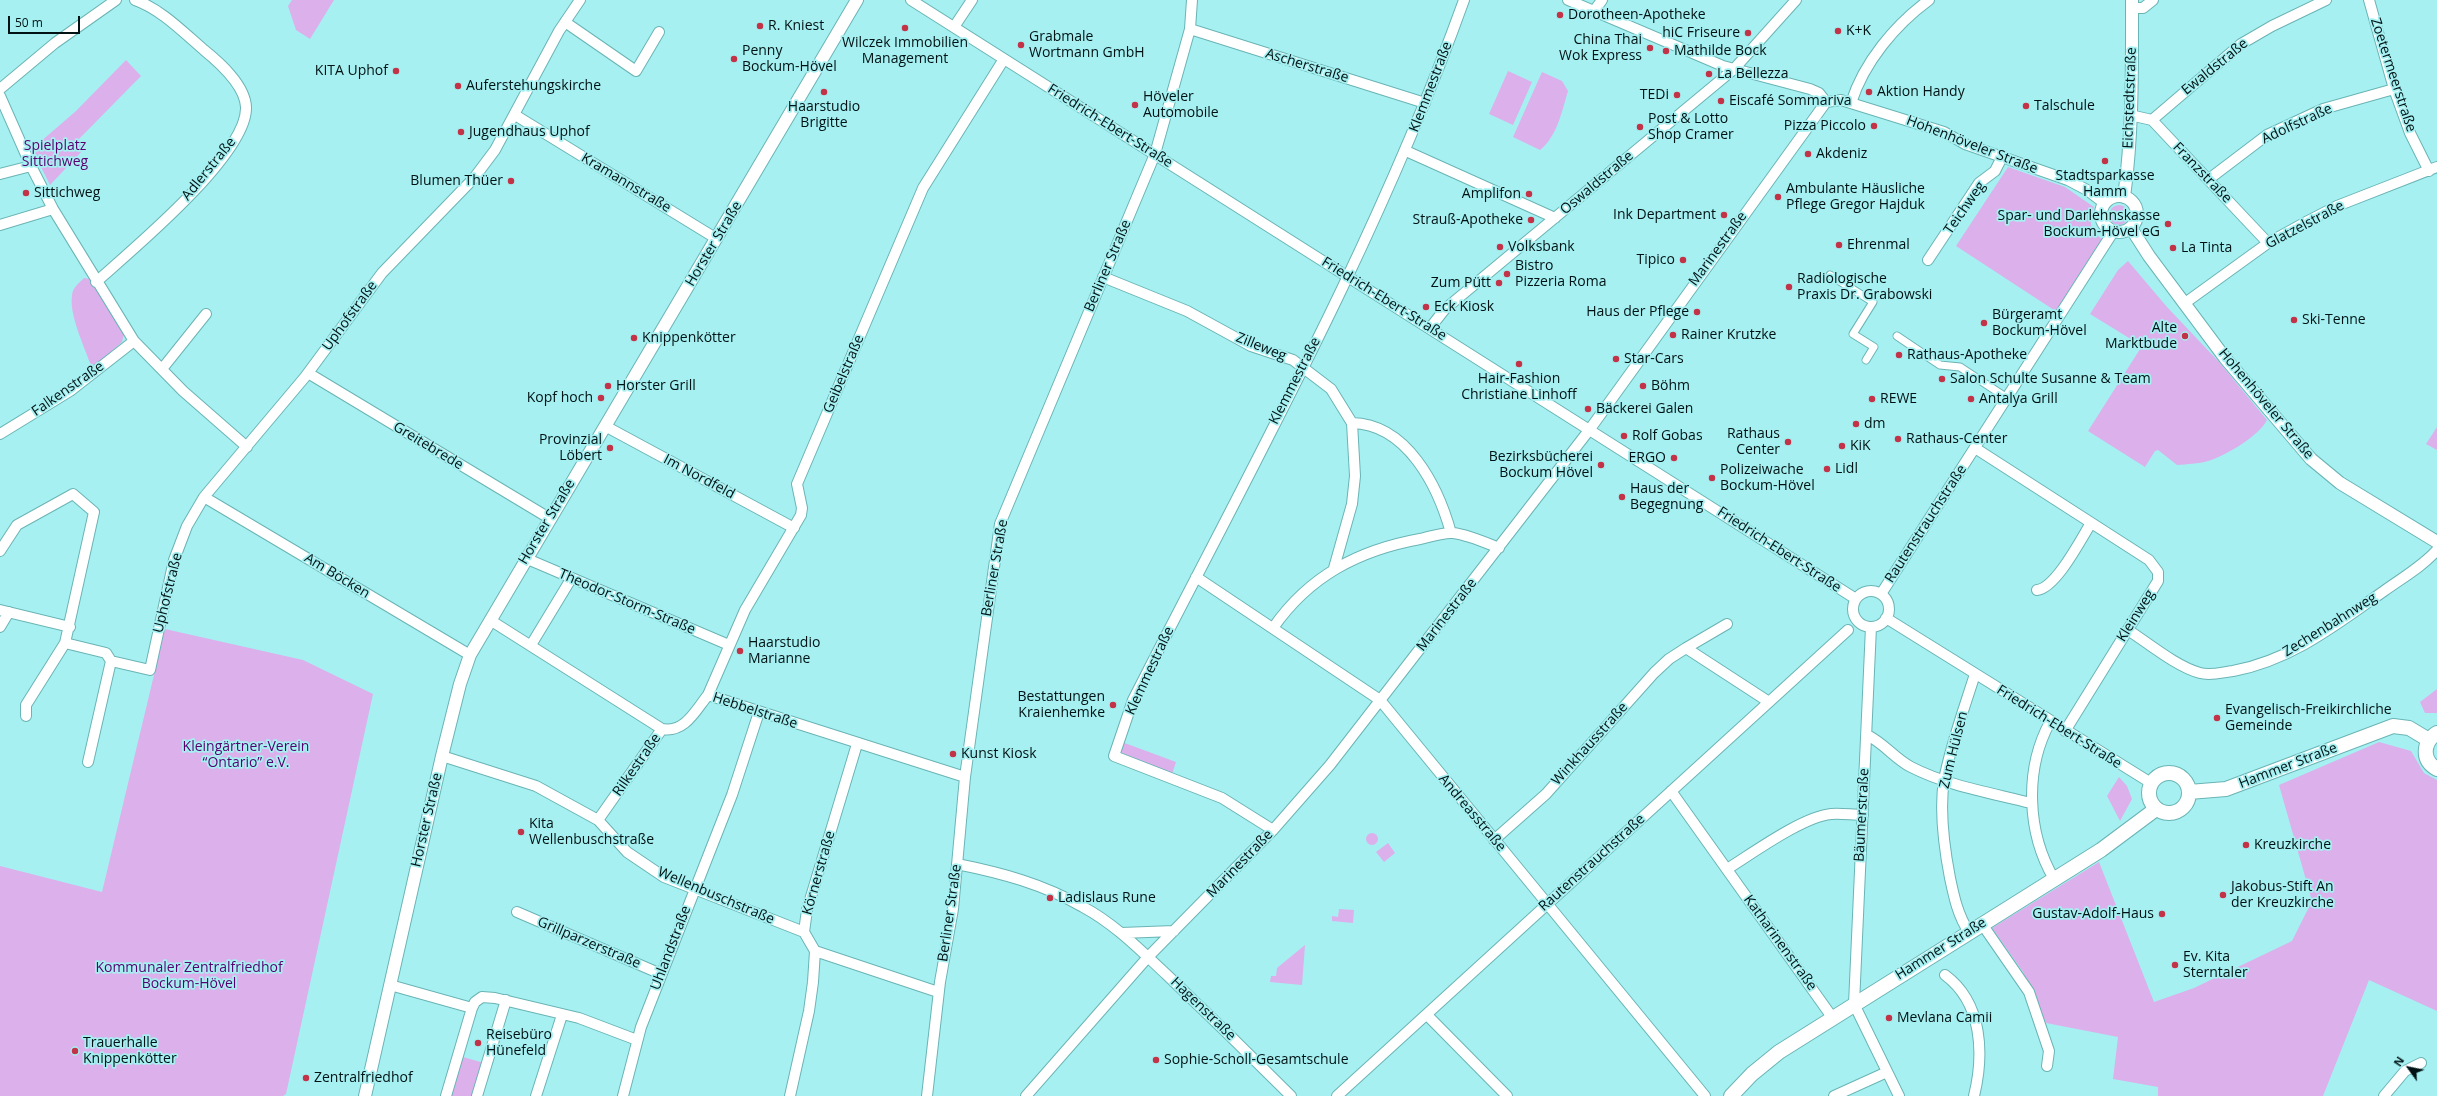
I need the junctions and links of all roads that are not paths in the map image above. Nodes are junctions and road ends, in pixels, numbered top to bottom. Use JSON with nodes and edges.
{"nodes":[{"id":1,"x":116,"y":0,"type":"edge"},
{"id":2,"x":135,"y":0,"type":"edge"},
{"id":3,"x":580,"y":0,"type":"edge"},
{"id":4,"x":857,"y":0,"type":"edge"},
{"id":5,"x":911,"y":0,"type":"edge"},
{"id":6,"x":972,"y":0,"type":"edge"},
{"id":7,"x":1192,"y":0,"type":"edge"},
{"id":8,"x":1464,"y":0,"type":"edge"},
{"id":9,"x":1568,"y":0,"type":"edge"},
{"id":10,"x":1602,"y":0,"type":"edge"},
{"id":11,"x":1796,"y":0,"type":"edge"},
{"id":12,"x":1929,"y":0,"type":"edge"},
{"id":13,"x":2153,"y":0,"type":"edge"},
{"id":14,"x":2326,"y":0,"type":"edge"},
{"id":15,"x":2369,"y":0,"type":"edge"},
{"id":16,"x":2132,"y":4,"type":"edge"},
{"id":17,"x":1594,"y":11,"type":"junction"},
{"id":18,"x":565,"y":22,"type":"junction"},
{"id":19,"x":954,"y":27,"type":"junction"},
{"id":20,"x":1190,"y":29,"type":"junction"},
{"id":21,"x":659,"y":32,"type":"dead end"},
{"id":22,"x":1004,"y":59,"type":"junction"},
{"id":23,"x":1734,"y":69,"type":"junction"},
{"id":24,"x":0,"y":89,"type":"edge"},
{"id":25,"x":2394,"y":89,"type":"junction"},
{"id":26,"x":0,"y":96,"type":"edge"},
{"id":27,"x":1826,"y":102,"type":"junction"},
{"id":28,"x":1425,"y":103,"type":"junction"},
{"id":29,"x":1852,"y":103,"type":"junction"},
{"id":30,"x":515,"y":115,"type":"junction"},
{"id":31,"x":2130,"y":115,"type":"junction"},
{"id":32,"x":2152,"y":120,"type":"junction"},
{"id":33,"x":1406,"y":151,"type":"junction"},
{"id":34,"x":1155,"y":154,"type":"junction"},
{"id":35,"x":2002,"y":157,"type":"junction"},
{"id":36,"x":31,"y":166,"type":"junction"},
{"id":37,"x":2433,"y":169,"type":"edge"},
{"id":38,"x":0,"y":174,"type":"edge"},
{"id":39,"x":2209,"y":179,"type":"junction"},
{"id":40,"x":2124,"y":197,"type":"junction"},
{"id":41,"x":2104,"y":203,"type":"junction"},
{"id":42,"x":53,"y":209,"type":"junction"},
{"id":43,"x":1555,"y":218,"type":"junction"},
{"id":44,"x":0,"y":225,"type":"edge"},
{"id":45,"x":2131,"y":228,"type":"junction"},
{"id":46,"x":2113,"y":232,"type":"junction"},
{"id":47,"x":717,"y":239,"type":"junction"},
{"id":48,"x":2268,"y":243,"type":"junction"},
{"id":49,"x":1928,"y":260,"type":"dead end"},
{"id":50,"x":1830,"y":275,"type":"dead end"},
{"id":51,"x":1347,"y":276,"type":"junction"},
{"id":52,"x":1103,"y":277,"type":"junction"},
{"id":53,"x":96,"y":282,"type":"junction"},
{"id":54,"x":2185,"y":303,"type":"junction"},
{"id":55,"x":206,"y":314,"type":"dead end"},
{"id":56,"x":1430,"y":328,"type":"junction"},
{"id":57,"x":1897,"y":336,"type":"dead end"},
{"id":58,"x":134,"y":341,"type":"junction"},
{"id":59,"x":1866,"y":360,"type":"dead end"},
{"id":60,"x":1302,"y":366,"type":"junction"},
{"id":61,"x":162,"y":369,"type":"junction"},
{"id":62,"x":308,"y":373,"type":"junction"},
{"id":63,"x":2007,"y":398,"type":"junction"},
{"id":64,"x":1352,"y":423,"type":"junction"},
{"id":65,"x":605,"y":426,"type":"junction"},
{"id":66,"x":1590,"y":429,"type":"junction"},
{"id":67,"x":0,"y":434,"type":"edge"},
{"id":68,"x":247,"y":447,"type":"junction"},
{"id":69,"x":1975,"y":448,"type":"junction"},
{"id":70,"x":204,"y":497,"type":"junction"},
{"id":71,"x":550,"y":518,"type":"junction"},
{"id":72,"x":2091,"y":523,"type":"junction"},
{"id":73,"x":794,"y":528,"type":"junction"},
{"id":74,"x":1451,"y":533,"type":"junction"},
{"id":75,"x":2437,"y":542,"type":"edge"},
{"id":76,"x":1499,"y":548,"type":"junction"},
{"id":77,"x":2437,"y":550,"type":"edge"},
{"id":78,"x":0,"y":551,"type":"edge"},
{"id":79,"x":525,"y":558,"type":"junction"},
{"id":80,"x":1334,"y":568,"type":"junction"},
{"id":81,"x":1196,"y":576,"type":"junction"},
{"id":82,"x":571,"y":579,"type":"junction"},
{"id":83,"x":2037,"y":590,"type":"dead end"},
{"id":84,"x":1881,"y":594,"type":"junction"},
{"id":85,"x":1856,"y":599,"type":"junction"},
{"id":86,"x":5,"y":611,"type":"edge"},
{"id":87,"x":1886,"y":618,"type":"junction"},
{"id":88,"x":490,"y":620,"type":"junction"},
{"id":89,"x":1727,"y":624,"type":"dead end"},
{"id":90,"x":0,"y":627,"type":"edge"},
{"id":91,"x":70,"y":627,"type":"junction"},
{"id":92,"x":1871,"y":627,"type":"junction"},
{"id":93,"x":1273,"y":628,"type":"junction"},
{"id":94,"x":1848,"y":630,"type":"dead end"},
{"id":95,"x":2128,"y":630,"type":"junction"},
{"id":96,"x":65,"y":643,"type":"junction"},
{"id":97,"x":531,"y":645,"type":"junction"},
{"id":98,"x":729,"y":645,"type":"junction"},
{"id":99,"x":1686,"y":648,"type":"junction"},
{"id":100,"x":470,"y":655,"type":"junction"},
{"id":101,"x":111,"y":661,"type":"junction"},
{"id":102,"x":1975,"y":674,"type":"junction"},
{"id":103,"x":708,"y":695,"type":"junction"},
{"id":104,"x":1380,"y":700,"type":"junction"},
{"id":105,"x":1769,"y":702,"type":"junction"},
{"id":106,"x":759,"y":712,"type":"junction"},
{"id":107,"x":26,"y":716,"type":"dead end"},
{"id":108,"x":2050,"y":722,"type":"junction"},
{"id":109,"x":662,"y":729,"type":"junction"},
{"id":110,"x":2065,"y":731,"type":"junction"},
{"id":111,"x":1867,"y":735,"type":"junction"},
{"id":112,"x":2433,"y":736,"type":"edge"},
{"id":113,"x":857,"y":744,"type":"junction"},
{"id":114,"x":442,"y":756,"type":"junction"},
{"id":115,"x":88,"y":762,"type":"dead end"},
{"id":116,"x":2437,"y":769,"type":"edge"},
{"id":117,"x":965,"y":777,"type":"junction"},
{"id":118,"x":1944,"y":780,"type":"junction"},
{"id":119,"x":2151,"y":783,"type":"junction"},
{"id":120,"x":1671,"y":791,"type":"junction"},
{"id":121,"x":2189,"y":792,"type":"junction"},
{"id":122,"x":2031,"y":803,"type":"junction"},
{"id":123,"x":2156,"y":809,"type":"junction"},
{"id":124,"x":1862,"y":815,"type":"junction"},
{"id":125,"x":598,"y":820,"type":"junction"},
{"id":126,"x":1273,"y":830,"type":"junction"},
{"id":127,"x":1494,"y":840,"type":"junction"},
{"id":128,"x":957,"y":864,"type":"junction"},
{"id":129,"x":1727,"y":869,"type":"junction"},
{"id":130,"x":2054,"y":879,"type":"junction"},
{"id":131,"x":694,"y":889,"type":"junction"},
{"id":132,"x":1548,"y":903,"type":"junction"},
{"id":133,"x":517,"y":912,"type":"dead end"},
{"id":134,"x":1982,"y":924,"type":"junction"},
{"id":135,"x":1965,"y":926,"type":"junction"},
{"id":136,"x":1174,"y":931,"type":"junction"},
{"id":137,"x":804,"y":932,"type":"junction"},
{"id":138,"x":1121,"y":933,"type":"junction"},
{"id":139,"x":815,"y":951,"type":"junction"},
{"id":140,"x":1148,"y":957,"type":"junction"},
{"id":141,"x":661,"y":974,"type":"junction"},
{"id":142,"x":1945,"y":975,"type":"dead end"},
{"id":143,"x":390,"y":985,"type":"junction"},
{"id":144,"x":938,"y":992,"type":"junction"},
{"id":145,"x":506,"y":1000,"type":"junction"},
{"id":146,"x":1854,"y":1004,"type":"junction"},
{"id":147,"x":472,"y":1008,"type":"junction"},
{"id":148,"x":562,"y":1015,"type":"junction"},
{"id":149,"x":1427,"y":1015,"type":"junction"},
{"id":150,"x":1832,"y":1016,"type":"junction"},
{"id":151,"x":637,"y":1040,"type":"junction"},
{"id":152,"x":2421,"y":1063,"type":"dead end"},
{"id":153,"x":2047,"y":1066,"type":"dead end"},
{"id":154,"x":1887,"y":1072,"type":"junction"},
{"id":155,"x":366,"y":1096,"type":"edge"},
{"id":156,"x":446,"y":1096,"type":"edge"},
{"id":157,"x":477,"y":1096,"type":"edge"},
{"id":158,"x":536,"y":1096,"type":"edge"},
{"id":159,"x":623,"y":1096,"type":"edge"},
{"id":160,"x":790,"y":1096,"type":"edge"},
{"id":161,"x":927,"y":1096,"type":"edge"},
{"id":162,"x":1026,"y":1096,"type":"edge"},
{"id":163,"x":1291,"y":1096,"type":"edge"},
{"id":164,"x":1337,"y":1096,"type":"edge"},
{"id":165,"x":1507,"y":1096,"type":"edge"},
{"id":166,"x":1705,"y":1096,"type":"edge"},
{"id":167,"x":1731,"y":1096,"type":"edge"},
{"id":168,"x":1834,"y":1096,"type":"edge"},
{"id":169,"x":1899,"y":1096,"type":"edge"},
{"id":170,"x":1974,"y":1096,"type":"edge"},
{"id":171,"x":2384,"y":1096,"type":"edge"}],
"edges":[{"from":1,"to":24,"type":"street"},
{"from":2,"to":53,"type":"street","name":"Adlerstraße"},
{"from":3,"to":18,"type":"street","name":"Uphofstraße"},
{"from":4,"to":47,"type":"street","name":"Horster Straße"},
{"from":5,"to":19,"type":"street","name":"Friedrich-Ebert-Straße"},
{"from":6,"to":19,"type":"street"},
{"from":7,"to":20,"type":"street","name":"Berliner Straße"},
{"from":8,"to":28,"type":"street","name":"Klemmestraße"},
{"from":9,"to":17,"type":"street"},
{"from":10,"to":17,"type":"street"},
{"from":11,"to":23,"type":"street","name":"Oswaldstraße"},
{"from":12,"to":29,"type":"street"},
{"from":13,"to":16,"type":"street"},
{"from":14,"to":32,"type":"street","name":"Ewaldstraße"},
{"from":15,"to":25,"type":"street","name":"Zoetermeerstraße"},
{"from":16,"to":31,"type":"street","name":"Eichstedtstraße"},
{"from":17,"to":23,"type":"street"},
{"from":18,"to":21,"type":"street"},
{"from":18,"to":30,"type":"street","name":"Uphofstraße"},
{"from":19,"to":22,"type":"street","name":"Friedrich-Ebert-Straße"},
{"from":20,"to":28,"type":"street","name":"Ascherstraße"},
{"from":20,"to":34,"type":"street","name":"Berliner Straße"},
{"from":22,"to":34,"type":"street","name":"Friedrich-Ebert-Straße"},
{"from":22,"to":73,"type":"street","name":"Geibelstraße"},
{"from":23,"to":27,"type":"street"},
{"from":23,"to":43,"type":"street","name":"Oswaldstraße"},
{"from":25,"to":37,"type":"street","name":"Zoetermeerstraße"},
{"from":25,"to":39,"type":"street","name":"Adolfstraße"},
{"from":26,"to":36,"type":"street"},
{"from":27,"to":29,"type":"street","name":"Hohenhöveler Straße"},
{"from":27,"to":66,"type":"street","name":"Marinestraße"},
{"from":28,"to":33,"type":"street","name":"Klemmestraße"},
{"from":29,"to":35,"type":"street","name":"Hohenhöveler Straße"},
{"from":30,"to":47,"type":"street","name":"Kramannstraße"},
{"from":30,"to":62,"type":"street","name":"Uphofstraße"},
{"from":31,"to":32,"type":"street"},
{"from":31,"to":40,"type":"street","name":"Eichstedtstraße"},
{"from":32,"to":39,"type":"street","name":"Franzstraße"},
{"from":33,"to":43,"type":"street","name":"Oswaldstraße"},
{"from":33,"to":51,"type":"street","name":"Klemmestraße"},
{"from":34,"to":51,"type":"street","name":"Friedrich-Ebert-Straße"},
{"from":34,"to":52,"type":"street","name":"Berliner Straße"},
{"from":35,"to":41,"type":"street","name":"Hohenhöveler Straße"},
{"from":35,"to":49,"type":"street","name":"Teichweg"},
{"from":36,"to":38,"type":"street"},
{"from":36,"to":42,"type":"street"},
{"from":37,"to":48,"type":"street","name":"Glatzelstraße"},
{"from":39,"to":48,"type":"street","name":"Franzstraße"},
{"from":40,"to":41,"type":"street"},
{"from":40,"to":45,"type":"street"},
{"from":41,"to":46,"type":"street"},
{"from":42,"to":44,"type":"street"},
{"from":42,"to":53,"type":"street"},
{"from":43,"to":56,"type":"street","name":"Oswaldstraße"},
{"from":45,"to":46,"type":"street"},
{"from":45,"to":54,"type":"street","name":"Hohenhöveler Straße"},
{"from":46,"to":63,"type":"street","name":"Rautenstrauchstraße"},
{"from":47,"to":65,"type":"street","name":"Horster Straße"},
{"from":48,"to":54,"type":"street","name":"Glatzelstraße"},
{"from":50,"to":59,"type":"street"},
{"from":51,"to":56,"type":"street","name":"Friedrich-Ebert-Straße"},
{"from":51,"to":60,"type":"street","name":"Klemmestraße"},
{"from":52,"to":60,"type":"street","name":"Zilleweg"},
{"from":52,"to":117,"type":"street","name":"Berliner Straße"},
{"from":53,"to":58,"type":"street"},
{"from":54,"to":75,"type":"street","name":"Hohenhöveler Straße"},
{"from":55,"to":61,"type":"street"},
{"from":56,"to":66,"type":"street","name":"Friedrich-Ebert-Straße"},
{"from":57,"to":63,"type":"street"},
{"from":58,"to":61,"type":"street"},
{"from":58,"to":67,"type":"street","name":"Falkenstraße"},
{"from":60,"to":64,"type":"street","name":"Zilleweg"},
{"from":60,"to":81,"type":"street","name":"Klemmestraße"},
{"from":61,"to":68,"type":"street"},
{"from":62,"to":68,"type":"street","name":"Uphofstraße"},
{"from":62,"to":71,"type":"street","name":"Greitebrede"},
{"from":63,"to":69,"type":"street","name":"Rautenstrauchstraße"},
{"from":64,"to":74,"type":"street"},
{"from":64,"to":80,"type":"street","name":"Zilleweg"},
{"from":65,"to":71,"type":"street","name":"Horster Straße"},
{"from":65,"to":73,"type":"street","name":"Im Nordfeld"},
{"from":66,"to":76,"type":"street","name":"Marinestraße"},
{"from":66,"to":85,"type":"street","name":"Friedrich-Ebert-Straße"},
{"from":68,"to":70,"type":"street","name":"Uphofstraße"},
{"from":69,"to":72,"type":"street","name":"Kleinweg"},
{"from":69,"to":84,"type":"street","name":"Rautenstrauchstraße"},
{"from":70,"to":100,"type":"street","name":"Am Böcken"},
{"from":70,"to":101,"type":"street","name":"Uphofstraße"},
{"from":71,"to":79,"type":"street","name":"Horster Straße"},
{"from":72,"to":83,"type":"street"},
{"from":72,"to":95,"type":"street","name":"Kleinweg"},
{"from":73,"to":98,"type":"street","name":"Geibelstraße"},
{"from":74,"to":76,"type":"street"},
{"from":74,"to":80,"type":"street"},
{"from":76,"to":104,"type":"street","name":"Marinestraße"},
{"from":77,"to":95,"type":"street","name":"Zechenbahnweg"},
{"from":78,"to":91,"type":"street"},
{"from":79,"to":82,"type":"street","name":"Theodor-Storm-Straße"},
{"from":79,"to":88,"type":"street","name":"Horster Straße"},
{"from":80,"to":93,"type":"street"},
{"from":81,"to":93,"type":"street","name":"Andreasstraße"},
{"from":81,"to":126,"type":"street","name":"Klemmestraße"},
{"from":82,"to":97,"type":"street"},
{"from":82,"to":98,"type":"street","name":"Theodor-Storm-Straße"},
{"from":84,"to":85,"type":"street"},
{"from":84,"to":87,"type":"street"},
{"from":85,"to":92,"type":"street"},
{"from":86,"to":90,"type":"street"},
{"from":86,"to":91,"type":"street"},
{"from":87,"to":92,"type":"street"},
{"from":87,"to":102,"type":"street","name":"Friedrich-Ebert-Straße"},
{"from":88,"to":97,"type":"street"},
{"from":88,"to":100,"type":"street","name":"Horster Straße"},
{"from":89,"to":99,"type":"street","name":"Winkhausstraße"},
{"from":91,"to":96,"type":"street"},
{"from":92,"to":111,"type":"street","name":"Bäumerstraße"},
{"from":93,"to":104,"type":"street","name":"Andreasstraße"},
{"from":94,"to":105,"type":"street","name":"Rautenstrauchstraße"},
{"from":95,"to":110,"type":"street","name":"Kleinweg"},
{"from":96,"to":101,"type":"street"},
{"from":96,"to":107,"type":"street"},
{"from":97,"to":109,"type":"street"},
{"from":98,"to":103,"type":"street","name":"Geibelstraße"},
{"from":99,"to":105,"type":"street"},
{"from":99,"to":127,"type":"street","name":"Winkhausstraße"},
{"from":100,"to":114,"type":"street","name":"Horster Straße"},
{"from":101,"to":115,"type":"street"},
{"from":102,"to":108,"type":"street","name":"Friedrich-Ebert-Straße"},
{"from":102,"to":118,"type":"street","name":"Zum Hülsen"},
{"from":103,"to":106,"type":"street","name":"Hebbelstraße"},
{"from":103,"to":109,"type":"street","name":"Hebbelstraße"},
{"from":104,"to":126,"type":"street","name":"Marinestraße"},
{"from":104,"to":127,"type":"street","name":"Andreasstraße"},
{"from":105,"to":120,"type":"street","name":"Rautenstrauchstraße"},
{"from":106,"to":113,"type":"street","name":"Hebbelstraße"},
{"from":106,"to":131,"type":"street","name":"Uhlandstraße"},
{"from":108,"to":110,"type":"street","name":"Friedrich-Ebert-Straße"},
{"from":108,"to":122,"type":"street"},
{"from":109,"to":125,"type":"street","name":"Rilkestraße"},
{"from":110,"to":119,"type":"street","name":"Friedrich-Ebert-Straße"},
{"from":111,"to":118,"type":"street"},
{"from":111,"to":124,"type":"street","name":"Bäumerstraße"},
{"from":112,"to":116,"type":"main road"},
{"from":112,"to":121,"type":"main road","name":"Hammer Straße"},
{"from":113,"to":117,"type":"street","name":"Hebbelstraße"},
{"from":113,"to":137,"type":"street","name":"Körnerstraße"},
{"from":114,"to":125,"type":"street","name":"Wellenbuschstraße"},
{"from":114,"to":143,"type":"street","name":"Horster Straße"},
{"from":117,"to":128,"type":"street","name":"Berliner Straße"},
{"from":118,"to":122,"type":"street"},
{"from":118,"to":135,"type":"street","name":"Zum Hülsen"},
{"from":119,"to":121,"type":"main road"},
{"from":119,"to":123,"type":"main road"},
{"from":120,"to":129,"type":"street","name":"Katharinenstraße"},
{"from":120,"to":132,"type":"street","name":"Rautenstrauchstraße"},
{"from":121,"to":123,"type":"main road"},
{"from":122,"to":130,"type":"street"},
{"from":123,"to":130,"type":"main road","name":"Hammer Straße"},
{"from":124,"to":129,"type":"street"},
{"from":124,"to":146,"type":"street","name":"Bäumerstraße"},
{"from":125,"to":131,"type":"street","name":"Wellenbuschstraße"},
{"from":126,"to":136,"type":"street","name":"Marinestraße"},
{"from":127,"to":132,"type":"street","name":"Andreasstraße"},
{"from":128,"to":138,"type":"street"},
{"from":128,"to":144,"type":"street","name":"Berliner Straße"},
{"from":129,"to":150,"type":"street","name":"Katharinenstraße"},
{"from":130,"to":134,"type":"main road","name":"Hammer Straße"},
{"from":131,"to":137,"type":"street","name":"Wellenbuschstraße"},
{"from":131,"to":141,"type":"street","name":"Uhlandstraße"},
{"from":132,"to":149,"type":"street","name":"Rautenstrauchstraße"},
{"from":132,"to":166,"type":"street","name":"Andreasstraße"},
{"from":133,"to":141,"type":"street","name":"Grillparzerstraße"},
{"from":134,"to":135,"type":"main road","name":"Hammer Straße"},
{"from":134,"to":153,"type":"street"},
{"from":135,"to":146,"type":"main road","name":"Hammer Straße"},
{"from":136,"to":138,"type":"street"},
{"from":136,"to":140,"type":"street","name":"Marinestraße"},
{"from":137,"to":139,"type":"street","name":"Körnerstraße"},
{"from":138,"to":140,"type":"street"},
{"from":139,"to":144,"type":"street"},
{"from":139,"to":160,"type":"street"},
{"from":140,"to":162,"type":"street","name":"Marinestraße"},
{"from":140,"to":163,"type":"street","name":"Hagenstraße"},
{"from":141,"to":151,"type":"street","name":"Uhlandstraße"},
{"from":142,"to":170,"type":"street"},
{"from":143,"to":147,"type":"street"},
{"from":143,"to":155,"type":"street","name":"Horster Straße"},
{"from":144,"to":161,"type":"street","name":"Berliner Straße"},
{"from":145,"to":147,"type":"street"},
{"from":145,"to":148,"type":"street"},
{"from":145,"to":157,"type":"street"},
{"from":146,"to":150,"type":"main road","name":"Hammer Straße"},
{"from":146,"to":154,"type":"street"},
{"from":147,"to":156,"type":"street"},
{"from":148,"to":151,"type":"street"},
{"from":148,"to":158,"type":"street"},
{"from":149,"to":164,"type":"street","name":"Rautenstrauchstraße"},
{"from":149,"to":165,"type":"street"},
{"from":150,"to":167,"type":"main road","name":"Hammer Straße"},
{"from":151,"to":159,"type":"street","name":"Uhlandstraße"},
{"from":152,"to":171,"type":"street"},
{"from":154,"to":168,"type":"street"},
{"from":154,"to":169,"type":"street"}]}
